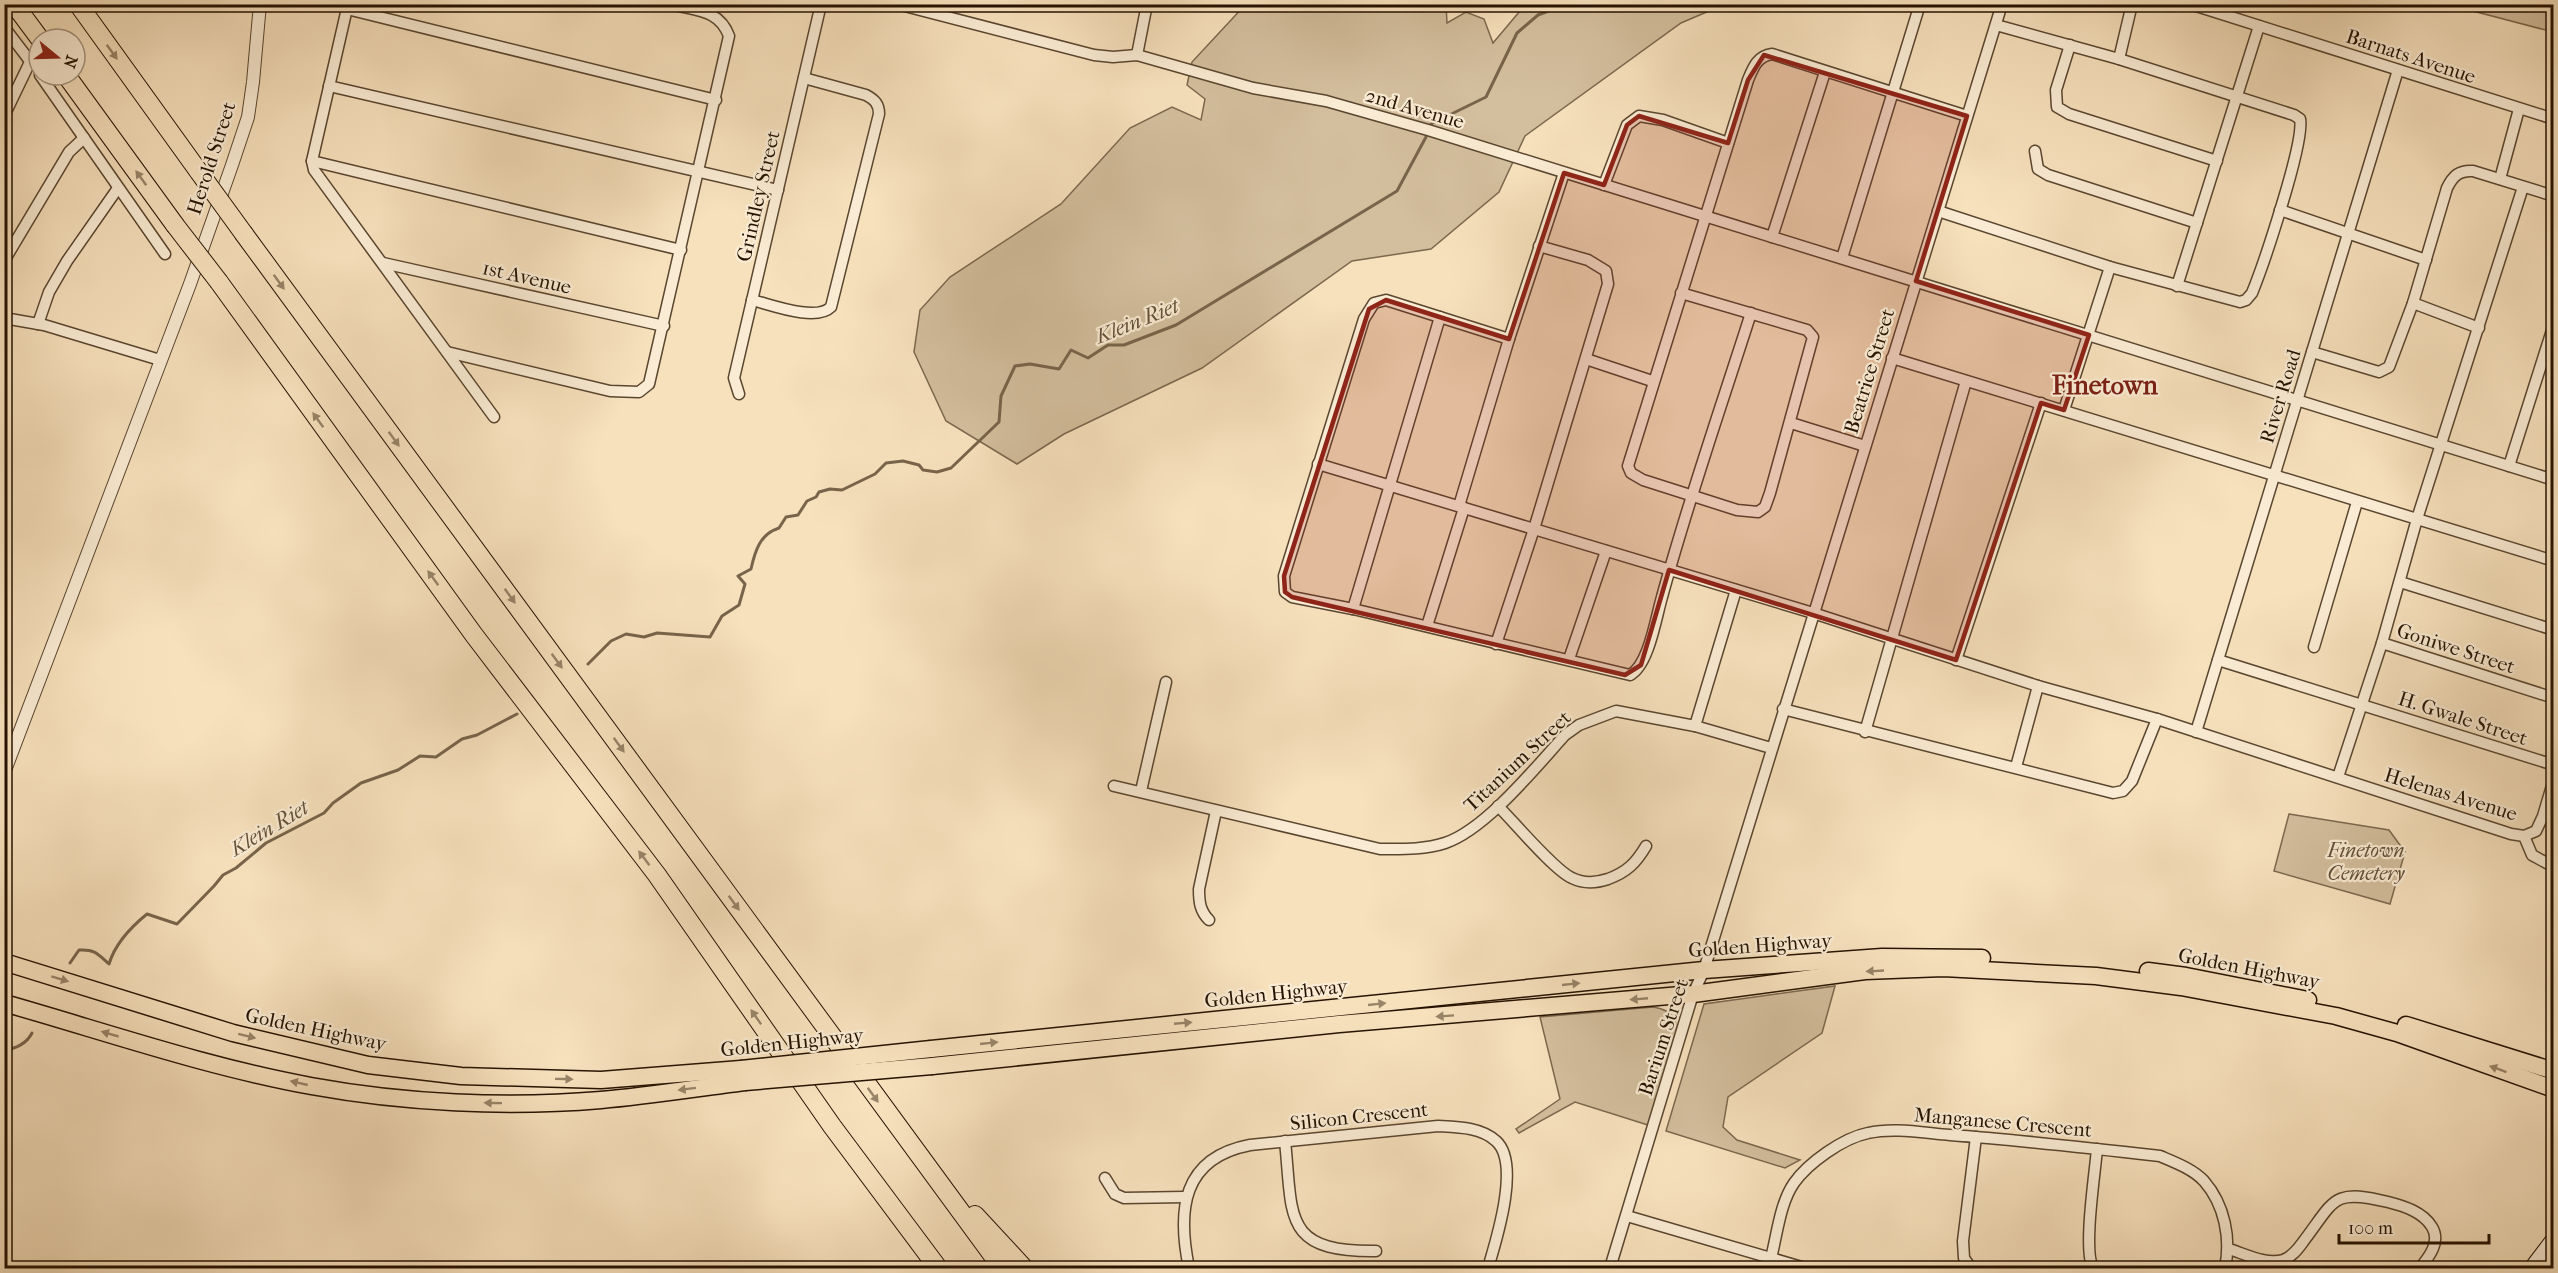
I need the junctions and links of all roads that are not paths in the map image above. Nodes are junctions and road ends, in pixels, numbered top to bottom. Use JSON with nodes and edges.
{"nodes":[{"id":1,"x":14,"y":4,"type":"edge"},
{"id":2,"x":78,"y":4,"type":"edge"},
{"id":3,"x":260,"y":4,"type":"edge"},
{"id":4,"x":671,"y":4,"type":"edge"},
{"id":5,"x":821,"y":4,"type":"edge"},
{"id":6,"x":897,"y":4,"type":"edge"},
{"id":7,"x":1920,"y":4,"type":"edge"},
{"id":8,"x":2002,"y":4,"type":"edge"},
{"id":9,"x":2132,"y":4,"type":"edge"},
{"id":10,"x":2190,"y":4,"type":"edge"},
{"id":11,"x":1144,"y":5,"type":"edge"},
{"id":12,"x":348,"y":7,"type":"edge"},
{"id":13,"x":1996,"y":25,"type":"junction"},
{"id":14,"x":2259,"y":26,"type":"junction"},
{"id":15,"x":31,"y":27,"type":"edge"},
{"id":16,"x":5,"y":29,"type":"edge"},
{"id":17,"x":2070,"y":45,"type":"junction"},
{"id":18,"x":1137,"y":55,"type":"junction"},
{"id":19,"x":27,"y":58,"type":"edge"},
{"id":20,"x":2119,"y":59,"type":"junction"},
{"id":21,"x":27,"y":68,"type":"edge"},
{"id":22,"x":2398,"y":70,"type":"junction"},
{"id":23,"x":1825,"y":72,"type":"junction"},
{"id":24,"x":804,"y":78,"type":"junction"},
{"id":25,"x":328,"y":86,"type":"junction"},
{"id":26,"x":48,"y":87,"type":"edge"},
{"id":27,"x":75,"y":87,"type":"edge"},
{"id":28,"x":1892,"y":92,"type":"junction"},
{"id":29,"x":2237,"y":96,"type":"junction"},
{"id":30,"x":716,"y":100,"type":"junction"},
{"id":31,"x":2519,"y":109,"type":"junction"},
{"id":32,"x":4,"y":116,"type":"edge"},
{"id":33,"x":1967,"y":116,"type":"junction"},
{"id":34,"x":2553,"y":119,"type":"edge"},
{"id":35,"x":84,"y":138,"type":"junction"},
{"id":36,"x":1728,"y":143,"type":"junction"},
{"id":37,"x":2035,"y":152,"type":"dead end"},
{"id":38,"x":2217,"y":161,"type":"junction"},
{"id":39,"x":312,"y":162,"type":"junction"},
{"id":40,"x":699,"y":172,"type":"junction"},
{"id":41,"x":1564,"y":172,"type":"junction"},
{"id":42,"x":2500,"y":179,"type":"junction"},
{"id":43,"x":1604,"y":185,"type":"junction"},
{"id":44,"x":2523,"y":187,"type":"junction"},
{"id":45,"x":118,"y":188,"type":"junction"},
{"id":46,"x":778,"y":190,"type":"junction"},
{"id":47,"x":2553,"y":196,"type":"edge"},
{"id":48,"x":2280,"y":210,"type":"junction"},
{"id":49,"x":1938,"y":212,"type":"junction"},
{"id":50,"x":1705,"y":216,"type":"junction"},
{"id":51,"x":2197,"y":223,"type":"junction"},
{"id":52,"x":2348,"y":234,"type":"junction"},
{"id":53,"x":1772,"y":237,"type":"junction"},
{"id":54,"x":1539,"y":246,"type":"junction"},
{"id":55,"x":681,"y":250,"type":"junction"},
{"id":56,"x":165,"y":254,"type":"dead end"},
{"id":57,"x":1842,"y":258,"type":"junction"},
{"id":58,"x":2426,"y":260,"type":"junction"},
{"id":59,"x":4,"y":261,"type":"edge"},
{"id":60,"x":383,"y":263,"type":"junction"},
{"id":61,"x":2110,"y":267,"type":"junction"},
{"id":62,"x":1916,"y":281,"type":"junction"},
{"id":63,"x":2177,"y":286,"type":"junction"},
{"id":64,"x":1681,"y":293,"type":"junction"},
{"id":65,"x":752,"y":300,"type":"junction"},
{"id":66,"x":2413,"y":303,"type":"junction"},
{"id":67,"x":1750,"y":313,"type":"junction"},
{"id":68,"x":1440,"y":317,"type":"junction"},
{"id":69,"x":4,"y":318,"type":"edge"},
{"id":70,"x":38,"y":324,"type":"junction"},
{"id":71,"x":2553,"y":324,"type":"edge"},
{"id":72,"x":664,"y":326,"type":"junction"},
{"id":73,"x":2479,"y":328,"type":"junction"},
{"id":74,"x":2089,"y":335,"type":"junction"},
{"id":75,"x":1509,"y":339,"type":"junction"},
{"id":76,"x":447,"y":352,"type":"junction"},
{"id":77,"x":2312,"y":352,"type":"junction"},
{"id":78,"x":1892,"y":358,"type":"junction"},
{"id":79,"x":1586,"y":359,"type":"junction"},
{"id":80,"x":160,"y":360,"type":"junction"},
{"id":81,"x":1652,"y":381,"type":"junction"},
{"id":82,"x":1966,"y":381,"type":"junction"},
{"id":83,"x":739,"y":394,"type":"dead end"},
{"id":84,"x":2297,"y":400,"type":"junction"},
{"id":85,"x":2040,"y":403,"type":"junction"},
{"id":86,"x":2064,"y":410,"type":"junction"},
{"id":87,"x":494,"y":417,"type":"dead end"},
{"id":88,"x":1791,"y":423,"type":"junction"},
{"id":89,"x":2442,"y":445,"type":"junction"},
{"id":90,"x":1864,"y":446,"type":"junction"},
{"id":91,"x":1318,"y":464,"type":"junction"},
{"id":92,"x":2509,"y":466,"type":"junction"},
{"id":93,"x":2274,"y":476,"type":"junction"},
{"id":94,"x":2553,"y":480,"type":"edge"},
{"id":95,"x":1388,"y":485,"type":"junction"},
{"id":96,"x":1693,"y":496,"type":"junction"},
{"id":97,"x":2356,"y":502,"type":"junction"},
{"id":98,"x":1461,"y":507,"type":"junction"},
{"id":99,"x":2417,"y":519,"type":"junction"},
{"id":100,"x":1534,"y":529,"type":"junction"},
{"id":101,"x":1606,"y":551,"type":"junction"},
{"id":102,"x":2553,"y":561,"type":"edge"},
{"id":103,"x":1669,"y":570,"type":"junction"},
{"id":104,"x":2400,"y":582,"type":"junction"},
{"id":105,"x":1736,"y":590,"type":"junction"},
{"id":106,"x":1353,"y":609,"type":"junction"},
{"id":107,"x":1813,"y":613,"type":"junction"},
{"id":108,"x":1427,"y":627,"type":"junction"},
{"id":109,"x":2553,"y":630,"type":"edge"},
{"id":110,"x":1891,"y":638,"type":"junction"},
{"id":111,"x":2382,"y":643,"type":"junction"},
{"id":112,"x":1496,"y":644,"type":"junction"},
{"id":113,"x":2313,"y":647,"type":"dead end"},
{"id":114,"x":1569,"y":659,"type":"junction"},
{"id":115,"x":1956,"y":660,"type":"junction"},
{"id":116,"x":2218,"y":660,"type":"junction"},
{"id":117,"x":1166,"y":682,"type":"dead end"},
{"id":118,"x":2038,"y":686,"type":"junction"},
{"id":119,"x":2553,"y":698,"type":"edge"},
{"id":120,"x":2362,"y":704,"type":"junction"},
{"id":121,"x":1783,"y":709,"type":"junction"},
{"id":122,"x":2157,"y":719,"type":"junction"},
{"id":123,"x":1695,"y":726,"type":"junction"},
{"id":124,"x":1865,"y":732,"type":"junction"},
{"id":125,"x":2196,"y":732,"type":"junction"},
{"id":126,"x":1771,"y":748,"type":"junction"},
{"id":127,"x":2553,"y":765,"type":"edge"},
{"id":128,"x":2016,"y":767,"type":"junction"},
{"id":129,"x":4,"y":772,"type":"edge"},
{"id":130,"x":2338,"y":777,"type":"junction"},
{"id":131,"x":2553,"y":778,"type":"edge"},
{"id":132,"x":1114,"y":786,"type":"dead end"},
{"id":133,"x":1141,"y":791,"type":"junction"},
{"id":134,"x":1498,"y":806,"type":"junction"},
{"id":135,"x":1216,"y":811,"type":"junction"},
{"id":136,"x":2524,"y":836,"type":"junction"},
{"id":137,"x":1646,"y":846,"type":"dead end"},
{"id":138,"x":2553,"y":867,"type":"edge"},
{"id":139,"x":1209,"y":920,"type":"dead end"},
{"id":140,"x":4,"y":962,"type":"edge"},
{"id":141,"x":1704,"y":970,"type":"junction"},
{"id":142,"x":1693,"y":994,"type":"junction"},
{"id":143,"x":4,"y":1003,"type":"edge"},
{"id":144,"x":2553,"y":1071,"type":"edge"},
{"id":145,"x":743,"y":1076,"type":"junction"},
{"id":146,"x":2553,"y":1089,"type":"edge"},
{"id":147,"x":1976,"y":1137,"type":"junction"},
{"id":148,"x":905,"y":1139,"type":"junction"},
{"id":149,"x":1285,"y":1142,"type":"junction"},
{"id":150,"x":2097,"y":1149,"type":"junction"},
{"id":151,"x":1105,"y":1178,"type":"dead end"},
{"id":152,"x":874,"y":1181,"type":"junction"},
{"id":153,"x":1185,"y":1197,"type":"junction"},
{"id":154,"x":1627,"y":1216,"type":"junction"},
{"id":155,"x":2553,"y":1239,"type":"edge"},
{"id":156,"x":2229,"y":1249,"type":"junction"},
{"id":157,"x":1376,"y":1251,"type":"dead end"},
{"id":158,"x":1771,"y":1258,"type":"junction"},
{"id":159,"x":1971,"y":1268,"type":"edge"},
{"id":160,"x":933,"y":1269,"type":"edge"},
{"id":161,"x":938,"y":1269,"type":"edge"},
{"id":162,"x":1002,"y":1269,"type":"edge"},
{"id":163,"x":1024,"y":1269,"type":"edge"},
{"id":164,"x":1189,"y":1269,"type":"edge"},
{"id":165,"x":1488,"y":1269,"type":"edge"},
{"id":166,"x":1610,"y":1269,"type":"edge"},
{"id":167,"x":1805,"y":1269,"type":"edge"},
{"id":168,"x":2093,"y":1269,"type":"edge"},
{"id":169,"x":2225,"y":1269,"type":"edge"},
{"id":170,"x":2420,"y":1269,"type":"edge"},
{"id":171,"x":2532,"y":1269,"type":"edge"}],
"edges":[{"from":1,"to":15,"type":"highway"},
{"from":2,"to":148,"type":"highway","one_way":true,"bridge":true},
{"from":3,"to":80,"type":"street","name":"Herold Street"},
{"from":4,"to":30,"type":"street"},
{"from":5,"to":24,"type":"street","name":"Grindley Street"},
{"from":6,"to":18,"type":"street","name":"2nd Avenue"},
{"from":7,"to":28,"type":"street"},
{"from":8,"to":13,"type":"street","name":"Beatrice Street"},
{"from":9,"to":20,"type":"street"},
{"from":10,"to":14,"type":"street","name":"Barnats Avenue"},
{"from":11,"to":18,"type":"street"},
{"from":12,"to":25,"type":"street"},
{"from":12,"to":30,"type":"street"},
{"from":13,"to":17,"type":"street"},
{"from":13,"to":33,"type":"street","name":"Beatrice Street"},
{"from":14,"to":22,"type":"street","name":"Barnats Avenue"},
{"from":14,"to":29,"type":"street"},
{"from":16,"to":19,"type":"street"},
{"from":17,"to":20,"type":"street"},
{"from":17,"to":38,"type":"street"},
{"from":18,"to":41,"type":"street","name":"2nd Avenue"},
{"from":20,"to":29,"type":"street"},
{"from":21,"to":32,"type":"street"},
{"from":22,"to":31,"type":"street","name":"Barnats Avenue"},
{"from":22,"to":52,"type":"street","name":"River Road"},
{"from":23,"to":28,"type":"street"},
{"from":23,"to":36,"type":"street"},
{"from":23,"to":53,"type":"street"},
{"from":24,"to":46,"type":"street","name":"Grindley Street"},
{"from":24,"to":65,"type":"street"},
{"from":25,"to":39,"type":"street"},
{"from":25,"to":40,"type":"street"},
{"from":26,"to":35,"type":"street"},
{"from":152,"to":27,"type":"highway","one_way":true,"bridge":true},
{"from":28,"to":33,"type":"street"},
{"from":28,"to":57,"type":"street"},
{"from":29,"to":38,"type":"street"},
{"from":29,"to":48,"type":"street"},
{"from":30,"to":40,"type":"street"},
{"from":31,"to":34,"type":"street","name":"Barnats Avenue"},
{"from":31,"to":42,"type":"street"},
{"from":33,"to":49,"type":"street","name":"Beatrice Street"},
{"from":35,"to":45,"type":"street"},
{"from":35,"to":59,"type":"street"},
{"from":36,"to":43,"type":"street"},
{"from":36,"to":50,"type":"street"},
{"from":37,"to":51,"type":"street"},
{"from":38,"to":51,"type":"street"},
{"from":39,"to":55,"type":"street"},
{"from":39,"to":60,"type":"street"},
{"from":40,"to":46,"type":"street"},
{"from":40,"to":55,"type":"street"},
{"from":41,"to":43,"type":"street","name":"2nd Avenue"},
{"from":41,"to":54,"type":"street"},
{"from":42,"to":44,"type":"street"},
{"from":42,"to":58,"type":"street"},
{"from":43,"to":50,"type":"street","name":"2nd Avenue"},
{"from":44,"to":47,"type":"street"},
{"from":44,"to":73,"type":"street"},
{"from":45,"to":56,"type":"street"},
{"from":45,"to":70,"type":"street"},
{"from":46,"to":65,"type":"street","name":"Grindley Street"},
{"from":48,"to":52,"type":"street"},
{"from":48,"to":63,"type":"street"},
{"from":49,"to":61,"type":"street"},
{"from":49,"to":62,"type":"street","name":"Beatrice Street"},
{"from":50,"to":53,"type":"street","name":"2nd Avenue"},
{"from":50,"to":64,"type":"street"},
{"from":51,"to":63,"type":"street"},
{"from":52,"to":58,"type":"street"},
{"from":52,"to":77,"type":"street","name":"River Road"},
{"from":53,"to":57,"type":"street","name":"2nd Avenue"},
{"from":54,"to":75,"type":"street"},
{"from":54,"to":79,"type":"street"},
{"from":55,"to":72,"type":"street"},
{"from":57,"to":62,"type":"street","name":"2nd Avenue"},
{"from":58,"to":66,"type":"street"},
{"from":60,"to":72,"type":"street","name":"1st Avenue"},
{"from":60,"to":76,"type":"street"},
{"from":61,"to":63,"type":"street"},
{"from":61,"to":74,"type":"street"},
{"from":62,"to":74,"type":"street","name":"2nd Avenue"},
{"from":62,"to":78,"type":"street","name":"Beatrice Street"},
{"from":64,"to":67,"type":"street"},
{"from":64,"to":81,"type":"street"},
{"from":65,"to":83,"type":"street","name":"Grindley Street"},
{"from":66,"to":73,"type":"street"},
{"from":66,"to":77,"type":"street"},
{"from":67,"to":88,"type":"street"},
{"from":67,"to":96,"type":"street"},
{"from":68,"to":75,"type":"street"},
{"from":68,"to":91,"type":"street"},
{"from":68,"to":95,"type":"street"},
{"from":69,"to":70,"type":"street"},
{"from":70,"to":80,"type":"street"},
{"from":71,"to":92,"type":"street"},
{"from":72,"to":76,"type":"street"},
{"from":73,"to":89,"type":"street"},
{"from":74,"to":84,"type":"street","name":"2nd Avenue"},
{"from":74,"to":86,"type":"street"},
{"from":75,"to":98,"type":"street"},
{"from":76,"to":87,"type":"street"},
{"from":77,"to":84,"type":"street","name":"River Road"},
{"from":78,"to":82,"type":"street"},
{"from":78,"to":90,"type":"street","name":"Beatrice Street"},
{"from":79,"to":81,"type":"street"},
{"from":79,"to":100,"type":"street"},
{"from":80,"to":129,"type":"street","name":"Herold Street"},
{"from":81,"to":96,"type":"street"},
{"from":82,"to":85,"type":"street"},
{"from":82,"to":110,"type":"street"},
{"from":84,"to":89,"type":"street","name":"2nd Avenue"},
{"from":84,"to":93,"type":"street","name":"River Road"},
{"from":85,"to":86,"type":"street"},
{"from":85,"to":115,"type":"street"},
{"from":86,"to":93,"type":"street"},
{"from":88,"to":90,"type":"street"},
{"from":88,"to":96,"type":"street"},
{"from":89,"to":92,"type":"street","name":"2nd Avenue"},
{"from":89,"to":99,"type":"street"},
{"from":90,"to":107,"type":"street","name":"Beatrice Street"},
{"from":91,"to":95,"type":"street","name":"Helenas Avenue"},
{"from":91,"to":106,"type":"street"},
{"from":92,"to":94,"type":"street","name":"2nd Avenue"},
{"from":93,"to":97,"type":"street"},
{"from":93,"to":116,"type":"street","name":"River Road"},
{"from":95,"to":98,"type":"street","name":"Helenas Avenue"},
{"from":95,"to":106,"type":"street"},
{"from":96,"to":103,"type":"street"},
{"from":97,"to":99,"type":"street"},
{"from":97,"to":113,"type":"street"},
{"from":98,"to":100,"type":"street","name":"Helenas Avenue"},
{"from":98,"to":108,"type":"street"},
{"from":99,"to":102,"type":"street"},
{"from":99,"to":104,"type":"street"},
{"from":100,"to":101,"type":"street","name":"Helenas Avenue"},
{"from":100,"to":112,"type":"street"},
{"from":101,"to":103,"type":"street","name":"Helenas Avenue"},
{"from":101,"to":114,"type":"street"},
{"from":103,"to":105,"type":"street","name":"Helenas Avenue"},
{"from":103,"to":114,"type":"street"},
{"from":104,"to":109,"type":"street"},
{"from":104,"to":111,"type":"street"},
{"from":105,"to":107,"type":"street","name":"Helenas Avenue"},
{"from":105,"to":123,"type":"street"},
{"from":106,"to":108,"type":"street"},
{"from":107,"to":110,"type":"street","name":"Helenas Avenue"},
{"from":107,"to":121,"type":"street","name":"Beatrice Street"},
{"from":108,"to":112,"type":"street"},
{"from":110,"to":115,"type":"street","name":"Helenas Avenue"},
{"from":110,"to":124,"type":"street"},
{"from":111,"to":119,"type":"street","name":"Goniwe Street"},
{"from":111,"to":120,"type":"street"},
{"from":112,"to":114,"type":"street"},
{"from":115,"to":118,"type":"street","name":"Helenas Avenue"},
{"from":116,"to":120,"type":"street","name":"H. Gwale Street"},
{"from":116,"to":125,"type":"street","name":"River Road"},
{"from":117,"to":133,"type":"street"},
{"from":118,"to":122,"type":"street","name":"Helenas Avenue"},
{"from":118,"to":128,"type":"street"},
{"from":120,"to":127,"type":"street","name":"H. Gwale Street"},
{"from":120,"to":130,"type":"street"},
{"from":121,"to":124,"type":"street"},
{"from":121,"to":126,"type":"street","name":"Beatrice Street"},
{"from":122,"to":125,"type":"street","name":"Helenas Avenue"},
{"from":122,"to":128,"type":"street"},
{"from":123,"to":126,"type":"street","name":"Titanium Street"},
{"from":123,"to":134,"type":"street","name":"Titanium Street"},
{"from":124,"to":128,"type":"street"},
{"from":125,"to":130,"type":"street","name":"Helenas Avenue"},
{"from":126,"to":141,"type":"street","name":"Barium Street"},
{"from":130,"to":136,"type":"street","name":"Helenas Avenue"},
{"from":131,"to":136,"type":"street","name":"Helenas Avenue"},
{"from":132,"to":133,"type":"street","name":"Titanium Street"},
{"from":133,"to":135,"type":"street","name":"Titanium Street"},
{"from":134,"to":135,"type":"street","name":"Titanium Street"},
{"from":134,"to":137,"type":"street"},
{"from":135,"to":139,"type":"street"},
{"from":136,"to":138,"type":"street"},
{"from":140,"to":145,"type":"main road","name":"Golden Highway","one_way":true},
{"from":141,"to":142,"type":"street","name":"Barium Street"},
{"from":141,"to":144,"type":"main road","name":"Golden Highway"},
{"from":145,"to":141,"type":"main road","name":"Golden Highway","one_way":true,"bridge":true},
{"from":142,"to":145,"type":"main road","name":"Golden Highway","one_way":true,"bridge":true},
{"from":146,"to":142,"type":"main road","name":"Golden Highway","one_way":true},
{"from":142,"to":154,"type":"street","name":"Barium Street"},
{"from":145,"to":143,"type":"main road","name":"Golden Highway","one_way":true},
{"from":147,"to":150,"type":"street","name":"Manganese Crescent"},
{"from":147,"to":158,"type":"street","name":"Manganese Crescent"},
{"from":147,"to":159,"type":"street"},
{"from":148,"to":162,"type":"highway"},
{"from":148,"to":163,"type":"highway"},
{"from":149,"to":153,"type":"street","name":"Silicon Crescent"},
{"from":149,"to":157,"type":"street"},
{"from":149,"to":165,"type":"street","name":"Silicon Crescent"},
{"from":150,"to":156,"type":"street","name":"Manganese Crescent"},
{"from":150,"to":168,"type":"street"},
{"from":151,"to":153,"type":"street"},
{"from":152,"to":160,"type":"highway"},
{"from":152,"to":161,"type":"highway"},
{"from":153,"to":164,"type":"street","name":"Silicon Crescent"},
{"from":154,"to":158,"type":"street"},
{"from":154,"to":166,"type":"street","name":"Barium Street"},
{"from":155,"to":171,"type":"main road"},
{"from":156,"to":169,"type":"street","name":"Manganese Crescent"},
{"from":156,"to":170,"type":"street"},
{"from":158,"to":167,"type":"street"}]}
